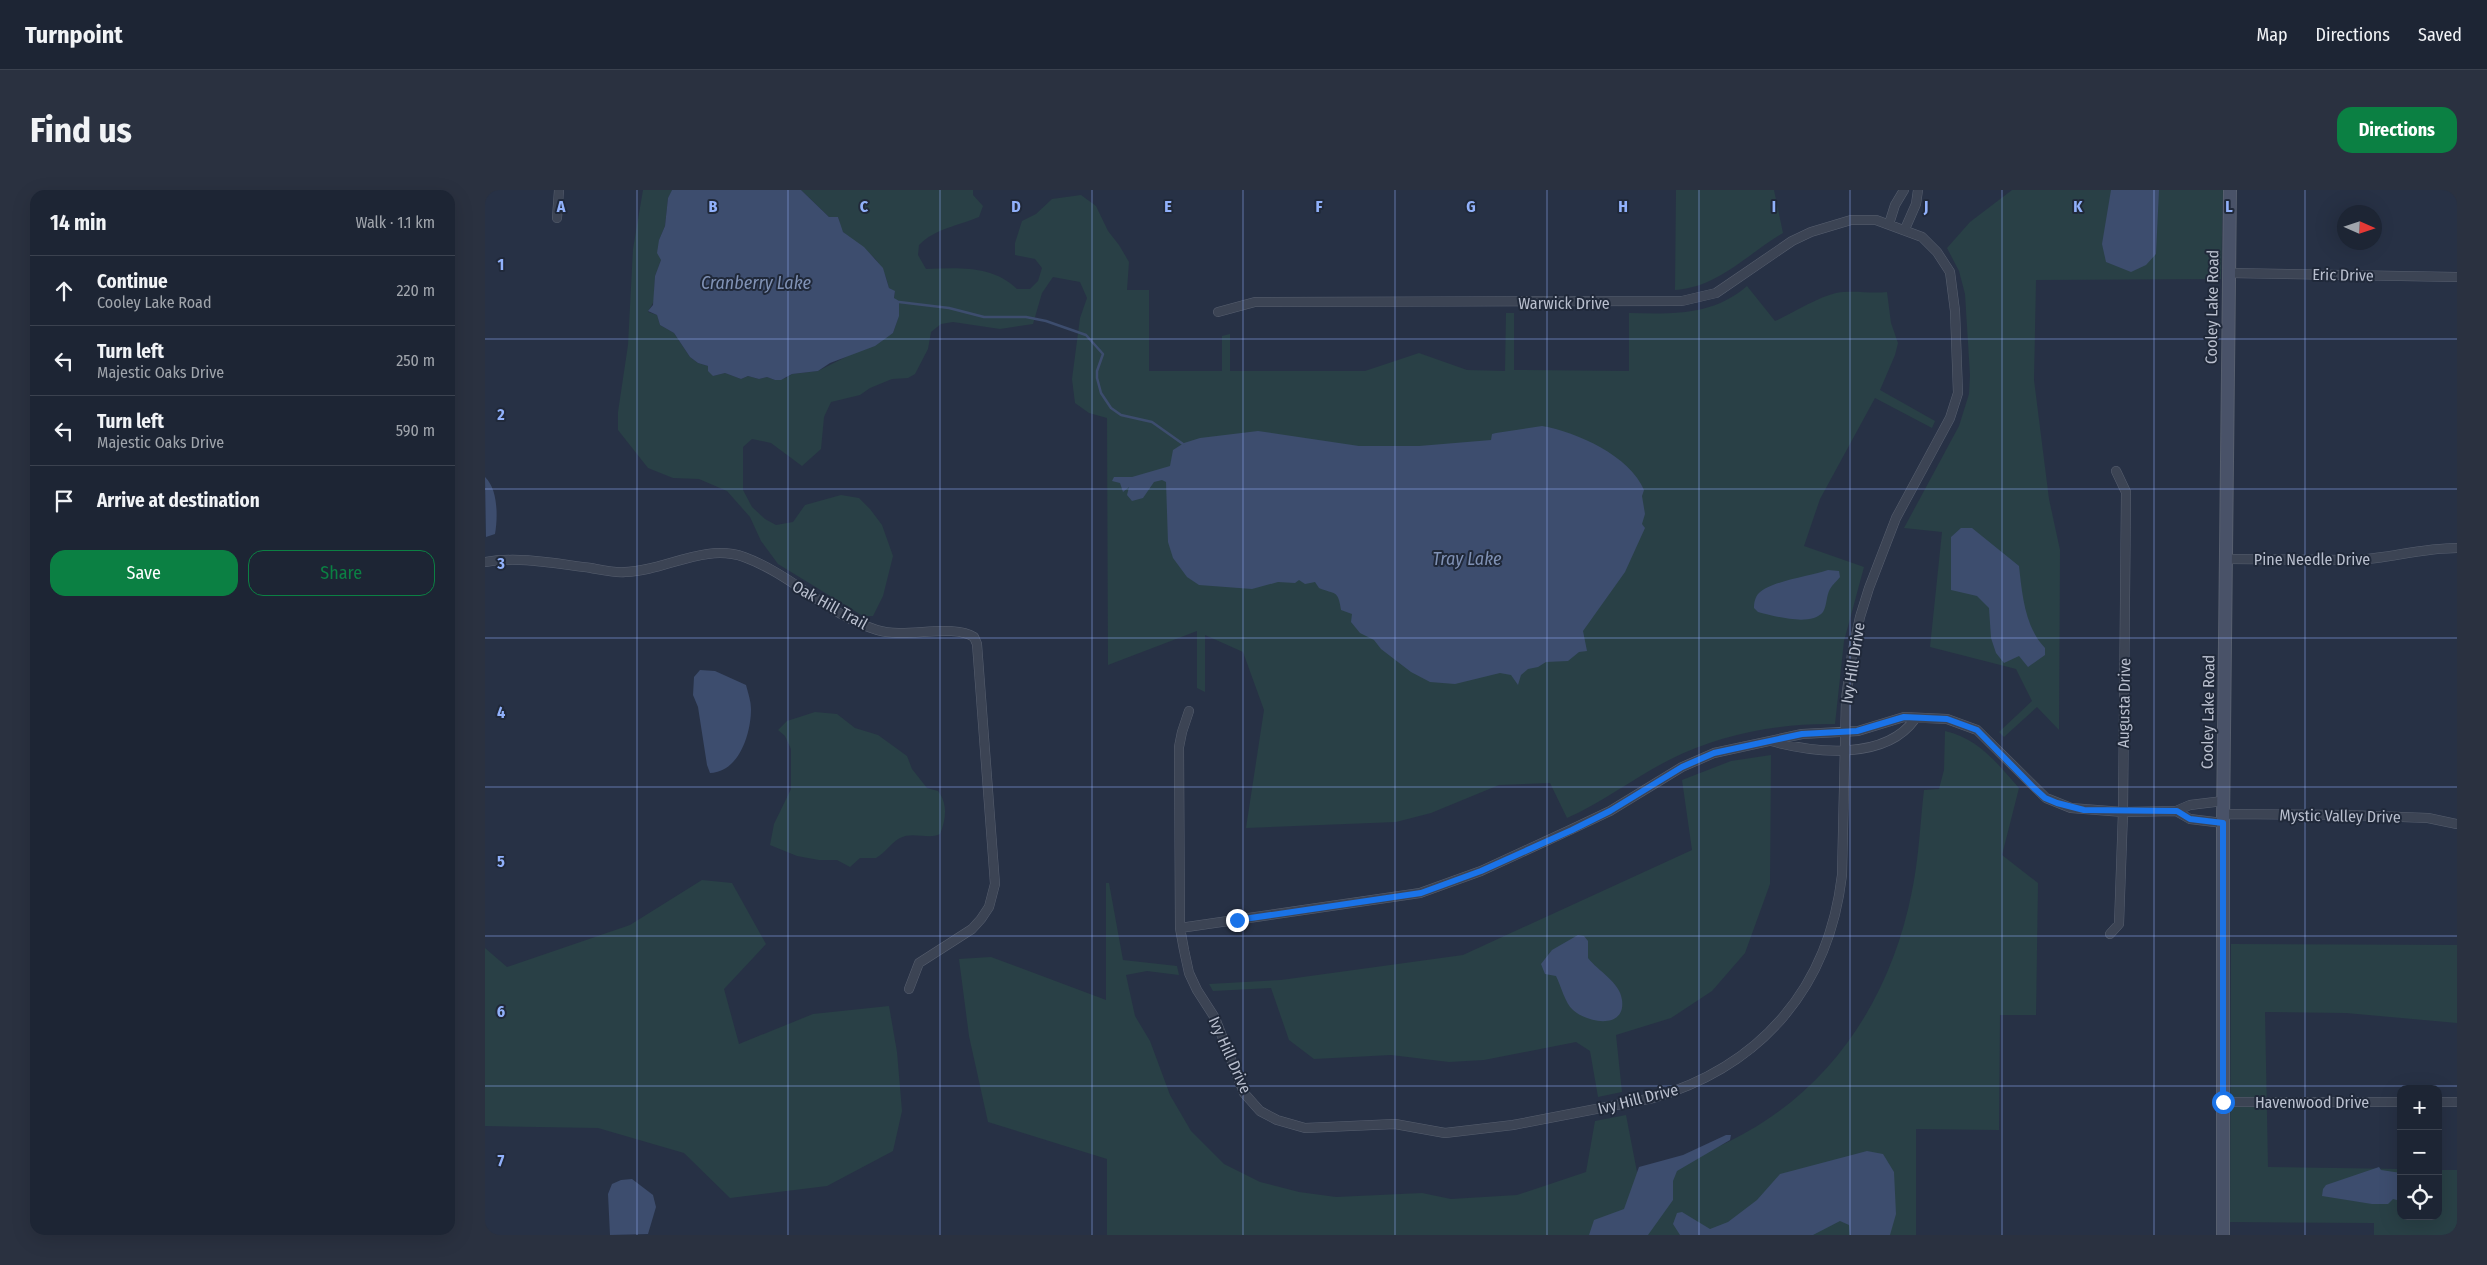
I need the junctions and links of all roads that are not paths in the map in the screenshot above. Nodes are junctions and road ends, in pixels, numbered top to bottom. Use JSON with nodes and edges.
{"nodes":[{"id":1,"x":559,"y":190,"type":"edge"},
{"id":2,"x":1904,"y":190,"type":"edge"},
{"id":3,"x":1918,"y":190,"type":"edge"},
{"id":4,"x":2230,"y":190,"type":"edge"},
{"id":5,"x":557,"y":218,"type":"dead end"},
{"id":6,"x":1889,"y":224,"type":"junction"},
{"id":7,"x":1905,"y":229,"type":"junction"},
{"id":8,"x":2229,"y":273,"type":"junction"},
{"id":9,"x":2457,"y":277,"type":"edge"},
{"id":10,"x":1218,"y":312,"type":"dead end"},
{"id":11,"x":2116,"y":471,"type":"dead end"},
{"id":12,"x":2457,"y":548,"type":"edge"},
{"id":13,"x":2226,"y":559,"type":"junction"},
{"id":14,"x":485,"y":562,"type":"edge"},
{"id":15,"x":1189,"y":711,"type":"dead end"},
{"id":16,"x":1915,"y":719,"type":"junction"},
{"id":17,"x":1845,"y":733,"type":"junction"},
{"id":18,"x":1769,"y":741,"type":"junction"},
{"id":19,"x":1844,"y":752,"type":"junction"},
{"id":20,"x":2177,"y":811,"type":"junction"},
{"id":21,"x":2123,"y":812,"type":"junction"},
{"id":22,"x":2223,"y":813,"type":"junction"},
{"id":23,"x":2457,"y":824,"type":"edge"},
{"id":24,"x":1180,"y":928,"type":"junction"},
{"id":25,"x":2110,"y":934,"type":"dead end"},
{"id":26,"x":909,"y":989,"type":"dead end"},
{"id":27,"x":2223,"y":1102,"type":"junction"},
{"id":28,"x":2397,"y":1102,"type":"edge"},
{"id":29,"x":2442,"y":1102,"type":"edge"},
{"id":30,"x":2457,"y":1102,"type":"edge"},
{"id":31,"x":2223,"y":1235,"type":"edge"}],
"edges":[{"from":1,"to":5,"type":"street"},
{"from":2,"to":6,"type":"street"},
{"from":3,"to":7,"type":"street"},
{"from":4,"to":8,"type":"street","name":"Cooley Lake Road"},
{"from":6,"to":7,"type":"street","name":"Ivy Hill Drive"},
{"from":6,"to":10,"type":"street","name":"Warwick Drive"},
{"from":7,"to":17,"type":"street","name":"Ivy Hill Drive"},
{"from":8,"to":9,"type":"street","name":"Eric Drive"},
{"from":8,"to":13,"type":"street","name":"Cooley Lake Road"},
{"from":11,"to":21,"type":"street","name":"Augusta Drive"},
{"from":12,"to":13,"type":"street","name":"Pine Needle Drive"},
{"from":13,"to":22,"type":"street","name":"Cooley Lake Road"},
{"from":14,"to":26,"type":"street","name":"Oak Hill Trail"},
{"from":15,"to":24,"type":"street","name":"Ivy Hill Drive"},
{"from":16,"to":17,"type":"street"},
{"from":16,"to":19,"type":"street"},
{"from":16,"to":21,"type":"street"},
{"from":17,"to":18,"type":"street"},
{"from":17,"to":19,"type":"street","name":"Ivy Hill Drive"},
{"from":18,"to":19,"type":"street"},
{"from":18,"to":24,"type":"street"},
{"from":19,"to":24,"type":"street","name":"Ivy Hill Drive"},
{"from":20,"to":21,"type":"street"},
{"from":20,"to":22,"type":"street"},
{"from":20,"to":22,"type":"street"},
{"from":21,"to":25,"type":"street","name":"Augusta Drive"},
{"from":22,"to":23,"type":"street","name":"Mystic Valley Drive"},
{"from":22,"to":27,"type":"street","name":"Cooley Lake Road"},
{"from":27,"to":28,"type":"street","name":"Havenwood Drive"},
{"from":27,"to":31,"type":"street","name":"Cooley Lake Road"},
{"from":29,"to":30,"type":"street"}]}
